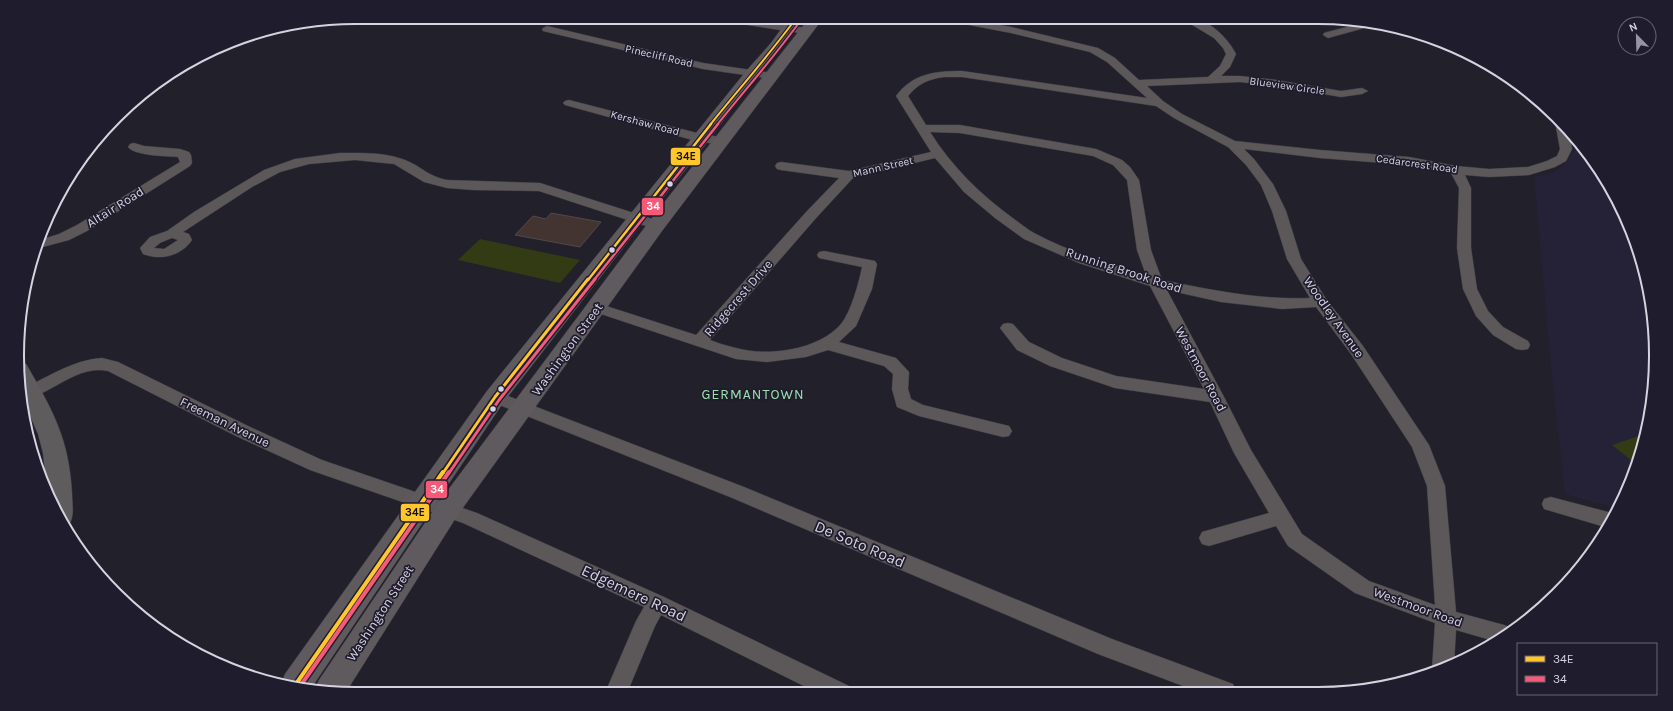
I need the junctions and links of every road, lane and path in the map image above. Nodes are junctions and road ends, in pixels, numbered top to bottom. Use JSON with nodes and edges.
{"nodes":[{"id":1,"x":761,"y":24,"type":"edge"},
{"id":2,"x":791,"y":24,"type":"edge"},
{"id":3,"x":812,"y":24,"type":"edge"},
{"id":4,"x":980,"y":24,"type":"edge"},
{"id":5,"x":1198,"y":24,"type":"edge"},
{"id":6,"x":1358,"y":27,"type":"edge"},
{"id":7,"x":788,"y":28,"type":"junction"},
{"id":8,"x":547,"y":29,"type":"dead end"},
{"id":9,"x":806,"y":31,"type":"junction"},
{"id":10,"x":1328,"y":35,"type":"dead end"},
{"id":11,"x":752,"y":73,"type":"junction"},
{"id":12,"x":772,"y":76,"type":"junction"},
{"id":13,"x":1211,"y":80,"type":"junction"},
{"id":14,"x":1138,"y":83,"type":"junction"},
{"id":15,"x":1362,"y":91,"type":"dead end"},
{"id":16,"x":569,"y":103,"type":"dead end"},
{"id":17,"x":1159,"y":103,"type":"junction"},
{"id":18,"x":922,"y":128,"type":"junction"},
{"id":19,"x":1563,"y":133,"type":"edge"},
{"id":20,"x":700,"y":138,"type":"junction"},
{"id":21,"x":722,"y":141,"type":"junction"},
{"id":22,"x":1232,"y":144,"type":"junction"},
{"id":23,"x":134,"y":147,"type":"dead end"},
{"id":24,"x":938,"y":154,"type":"junction"},
{"id":25,"x":781,"y":166,"type":"dead end"},
{"id":26,"x":1456,"y":170,"type":"junction"},
{"id":27,"x":849,"y":175,"type":"junction"},
{"id":28,"x":636,"y":218,"type":"junction"},
{"id":29,"x":657,"y":225,"type":"junction"},
{"id":30,"x":172,"y":234,"type":"dead end"},
{"id":31,"x":44,"y":243,"type":"edge"},
{"id":32,"x":824,"y":255,"type":"dead end"},
{"id":33,"x":1156,"y":283,"type":"junction"},
{"id":34,"x":1320,"y":302,"type":"junction"},
{"id":35,"x":597,"y":308,"type":"junction"},
{"id":36,"x":1008,"y":328,"type":"dead end"},
{"id":37,"x":699,"y":342,"type":"junction"},
{"id":38,"x":827,"y":344,"type":"junction"},
{"id":39,"x":1522,"y":345,"type":"dead end"},
{"id":40,"x":26,"y":384,"type":"edge"},
{"id":41,"x":30,"y":392,"type":"junction"},
{"id":42,"x":495,"y":397,"type":"junction"},
{"id":43,"x":1216,"y":397,"type":"junction"},
{"id":44,"x":523,"y":409,"type":"junction"},
{"id":45,"x":1003,"y":431,"type":"dead end"},
{"id":46,"x":52,"y":477,"type":"edge"},
{"id":47,"x":56,"y":498,"type":"edge"},
{"id":48,"x":1551,"y":504,"type":"dead end"},
{"id":49,"x":436,"y":505,"type":"junction"},
{"id":50,"x":1280,"y":517,"type":"junction"},
{"id":51,"x":1606,"y":519,"type":"edge"},
{"id":52,"x":1209,"y":538,"type":"dead end"},
{"id":53,"x":657,"y":603,"type":"junction"},
{"id":54,"x":1446,"y":618,"type":"junction"},
{"id":55,"x":1498,"y":633,"type":"edge"},
{"id":56,"x":1443,"y":662,"type":"edge"},
{"id":57,"x":298,"y":682,"type":"edge"},
{"id":58,"x":332,"y":686,"type":"edge"},
{"id":59,"x":618,"y":687,"type":"edge"},
{"id":60,"x":829,"y":687,"type":"edge"},
{"id":61,"x":1212,"y":687,"type":"edge"}],
"edges":[{"from":1,"to":7,"type":"street"},
{"from":2,"to":7,"type":"main road","name":"Washington Street"},
{"from":3,"to":9,"type":"main road","name":"Washington Street"},
{"from":4,"to":14,"type":"street","name":"Woodley Avenue"},
{"from":5,"to":13,"type":"street"},
{"from":6,"to":10,"type":"street"},
{"from":7,"to":9,"type":"street"},
{"from":7,"to":11,"type":"main road","name":"Washington Street"},
{"from":8,"to":11,"type":"street","name":"Pinecliff Road"},
{"from":9,"to":12,"type":"main road","name":"Washington Street"},
{"from":11,"to":12,"type":"street","name":"Pinecliff Road"},
{"from":11,"to":20,"type":"main road","name":"Washington Street"},
{"from":12,"to":21,"type":"main road","name":"Washington Street"},
{"from":13,"to":14,"type":"street","name":"Blueview Circle"},
{"from":13,"to":15,"type":"street","name":"Blueview Circle"},
{"from":14,"to":17,"type":"street","name":"Woodley Avenue"},
{"from":16,"to":20,"type":"street","name":"Kershaw Road"},
{"from":17,"to":18,"type":"street","name":"Running Brook Road"},
{"from":17,"to":22,"type":"street","name":"Woodley Avenue"},
{"from":18,"to":24,"type":"street","name":"Running Brook Road"},
{"from":18,"to":33,"type":"street","name":"Westmoor Road"},
{"from":19,"to":26,"type":"street","name":"Cedarcrest Road"},
{"from":20,"to":21,"type":"street","name":"Kershaw Road"},
{"from":20,"to":28,"type":"main road","name":"Washington Street"},
{"from":21,"to":29,"type":"main road","name":"Washington Street"},
{"from":22,"to":26,"type":"street","name":"Cedarcrest Road"},
{"from":22,"to":34,"type":"street","name":"Woodley Avenue"},
{"from":23,"to":31,"type":"street","name":"Altair Road"},
{"from":24,"to":27,"type":"street","name":"Mann Street"},
{"from":24,"to":33,"type":"street","name":"Running Brook Road"},
{"from":25,"to":27,"type":"street","name":"Mann Street"},
{"from":26,"to":39,"type":"street"},
{"from":27,"to":37,"type":"street","name":"Ridgecrest Drive"},
{"from":28,"to":29,"type":"street"},
{"from":28,"to":30,"type":"street"},
{"from":28,"to":42,"type":"main road","name":"Washington Street"},
{"from":29,"to":35,"type":"main road","name":"Washington Street"},
{"from":32,"to":38,"type":"street"},
{"from":33,"to":34,"type":"street","name":"Running Brook Road"},
{"from":33,"to":43,"type":"street","name":"Westmoor Road"},
{"from":34,"to":54,"type":"street","name":"Woodley Avenue"},
{"from":35,"to":37,"type":"street","name":"Ridgecrest Drive"},
{"from":35,"to":44,"type":"main road","name":"Washington Street"},
{"from":36,"to":43,"type":"street"},
{"from":37,"to":38,"type":"street"},
{"from":38,"to":45,"type":"street"},
{"from":40,"to":41,"type":"main road"},
{"from":41,"to":46,"type":"main road"},
{"from":41,"to":49,"type":"street","name":"Freeman Avenue"},
{"from":42,"to":44,"type":"street","name":"De Soto Road"},
{"from":42,"to":49,"type":"main road","name":"Washington Street"},
{"from":43,"to":50,"type":"street","name":"Westmoor Road"},
{"from":44,"to":49,"type":"main road","name":"Washington Street"},
{"from":44,"to":61,"type":"street","name":"De Soto Road"},
{"from":46,"to":47,"type":"main road"},
{"from":48,"to":51,"type":"street"},
{"from":49,"to":53,"type":"street","name":"Edgemere Road"},
{"from":49,"to":57,"type":"main road","name":"Washington Street"},
{"from":49,"to":58,"type":"main road","name":"Washington Street"},
{"from":50,"to":52,"type":"street"},
{"from":50,"to":54,"type":"street","name":"Westmoor Road"},
{"from":53,"to":59,"type":"street"},
{"from":53,"to":60,"type":"street","name":"Edgemere Road"},
{"from":54,"to":55,"type":"street","name":"Westmoor Road"},
{"from":54,"to":56,"type":"street","name":"Woodley Avenue"}]}
